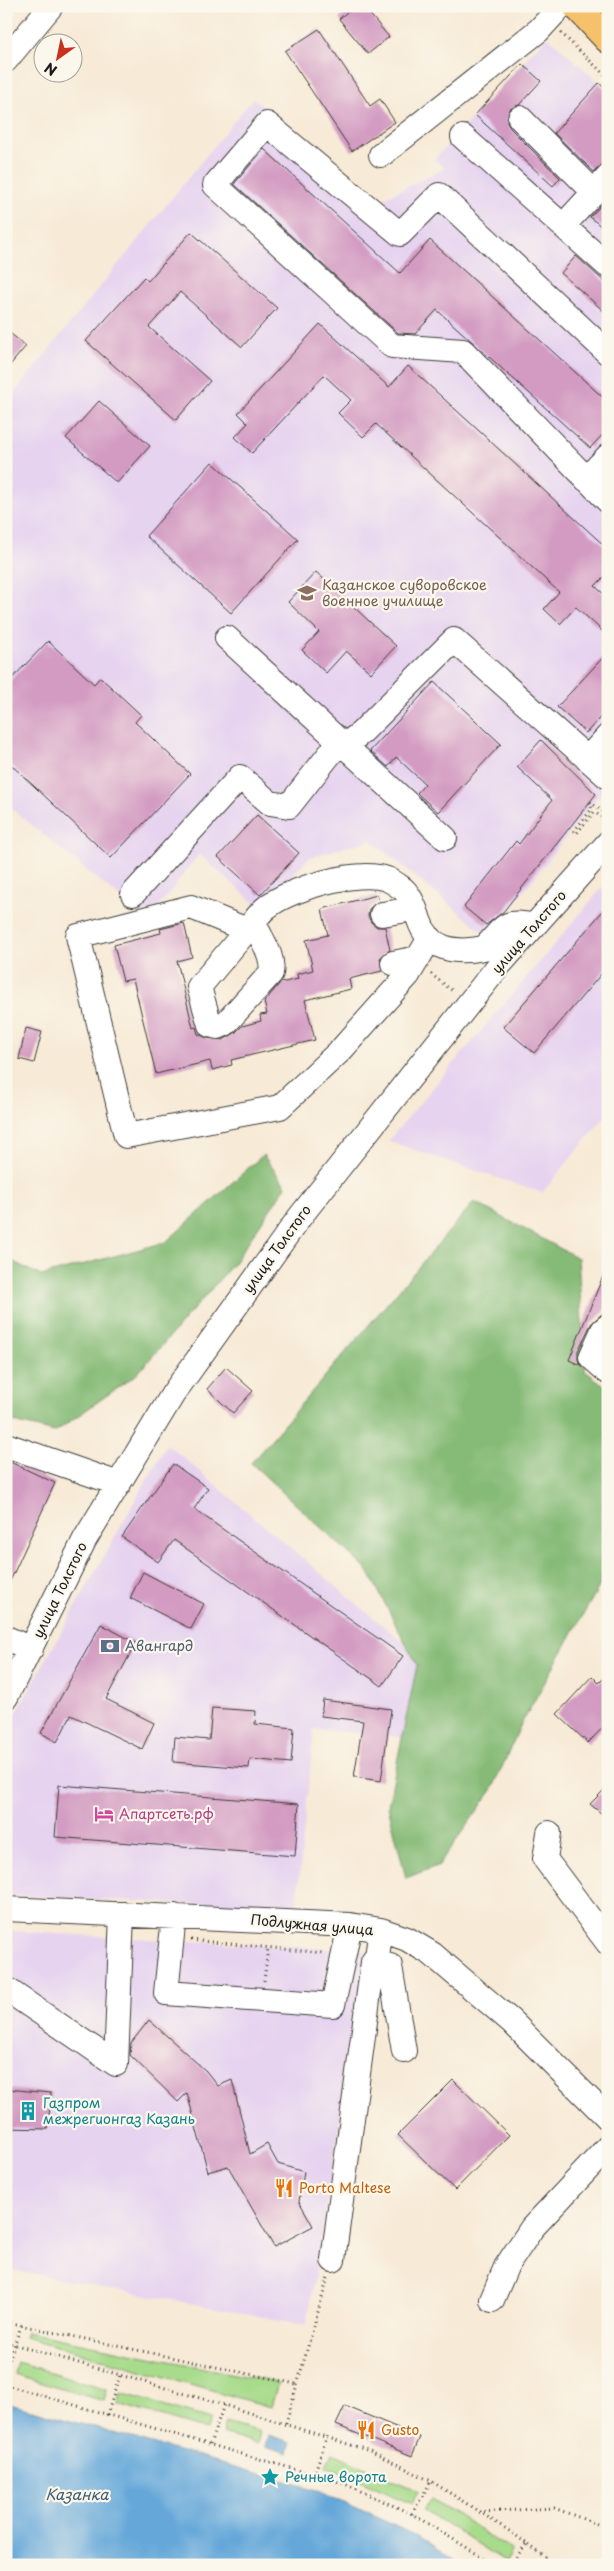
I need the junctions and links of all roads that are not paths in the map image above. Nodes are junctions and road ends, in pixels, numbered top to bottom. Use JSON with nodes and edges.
{"nodes":[{"id":1,"x":51,"y":6,"type":"edge"},
{"id":2,"x":577,"y":6,"type":"edge"},
{"id":3,"x":554,"y":13,"type":"edge"},
{"id":4,"x":608,"y":39,"type":"edge"},
{"id":5,"x":6,"y":60,"type":"edge"},
{"id":6,"x":520,"y":118,"type":"dead end"},
{"id":7,"x":463,"y":137,"type":"dead end"},
{"id":8,"x":381,"y":155,"type":"dead end"},
{"id":9,"x":601,"y":185,"type":"edge"},
{"id":10,"x":563,"y":226,"type":"junction"},
{"id":11,"x":608,"y":266,"type":"edge"},
{"id":12,"x":608,"y":353,"type":"edge"},
{"id":13,"x":608,"y":456,"type":"edge"},
{"id":14,"x":586,"y":479,"type":"junction"},
{"id":15,"x":608,"y":501,"type":"edge"},
{"id":16,"x":227,"y":638,"type":"dead end"},
{"id":17,"x":608,"y":736,"type":"edge"},
{"id":18,"x":345,"y":745,"type":"junction"},
{"id":19,"x":587,"y":759,"type":"junction"},
{"id":20,"x":608,"y":777,"type":"edge"},
{"id":21,"x":445,"y":838,"type":"dead end"},
{"id":22,"x":608,"y":842,"type":"edge"},
{"id":23,"x":133,"y":894,"type":"dead end"},
{"id":24,"x":415,"y":909,"type":"junction"},
{"id":25,"x":382,"y":914,"type":"dead end"},
{"id":26,"x":534,"y":926,"type":"junction"},
{"id":27,"x":430,"y":938,"type":"junction"},
{"id":28,"x":393,"y":962,"type":"dead end"},
{"id":29,"x":422,"y":964,"type":"junction"},
{"id":30,"x":608,"y":1326,"type":"edge"},
{"id":31,"x":608,"y":1372,"type":"edge"},
{"id":32,"x":6,"y":1445,"type":"edge"},
{"id":33,"x":119,"y":1484,"type":"junction"},
{"id":34,"x":6,"y":1638,"type":"edge"},
{"id":35,"x":31,"y":1649,"type":"junction"},
{"id":36,"x":6,"y":1697,"type":"edge"},
{"id":37,"x":549,"y":1833,"type":"dead end"},
{"id":38,"x":6,"y":1909,"type":"edge"},
{"id":39,"x":122,"y":1914,"type":"junction"},
{"id":40,"x":174,"y":1916,"type":"junction"},
{"id":41,"x":350,"y":1925,"type":"junction"},
{"id":42,"x":381,"y":1930,"type":"junction"},
{"id":43,"x":608,"y":1943,"type":"edge"},
{"id":44,"x":372,"y":1962,"type":"junction"},
{"id":45,"x":6,"y":1989,"type":"edge"},
{"id":46,"x":404,"y":2051,"type":"dead end"},
{"id":47,"x":608,"y":2118,"type":"edge"},
{"id":48,"x":608,"y":2147,"type":"edge"},
{"id":49,"x":333,"y":2260,"type":"road end"},
{"id":50,"x":492,"y":2300,"type":"dead end"}],
"edges":[{"from":1,"to":5,"type":"street"},
{"from":2,"to":4,"type":"main road"},
{"from":3,"to":8,"type":"street"},
{"from":6,"to":9,"type":"street"},
{"from":7,"to":10,"type":"street"},
{"from":9,"to":10,"type":"street"},
{"from":10,"to":11,"type":"street"},
{"from":12,"to":14,"type":"street"},
{"from":13,"to":14,"type":"street"},
{"from":14,"to":15,"type":"street"},
{"from":16,"to":18,"type":"street"},
{"from":17,"to":19,"type":"street"},
{"from":18,"to":19,"type":"street"},
{"from":18,"to":21,"type":"street"},
{"from":18,"to":23,"type":"street"},
{"from":19,"to":20,"type":"street"},
{"from":22,"to":26,"type":"street","name":"улица Толстого"},
{"from":24,"to":25,"type":"street"},
{"from":24,"to":27,"type":"street"},
{"from":24,"to":29,"type":"street"},
{"from":26,"to":27,"type":"street"},
{"from":26,"to":33,"type":"street","name":"улица Толстого"},
{"from":27,"to":29,"type":"street"},
{"from":28,"to":29,"type":"street"},
{"from":30,"to":31,"type":"street"},
{"from":32,"to":33,"type":"street"},
{"from":33,"to":35,"type":"street","name":"улица Толстого"},
{"from":34,"to":35,"type":"street"},
{"from":35,"to":36,"type":"street","name":"улица Толстого"},
{"from":37,"to":43,"type":"street"},
{"from":38,"to":39,"type":"street","name":"Подлужная улица"},
{"from":39,"to":40,"type":"street","name":"Подлужная улица"},
{"from":39,"to":45,"type":"street"},
{"from":40,"to":41,"type":"street","name":"Подлужная улица"},
{"from":40,"to":41,"type":"street"},
{"from":41,"to":42,"type":"street","name":"Подлужная улица"},
{"from":42,"to":44,"type":"street"},
{"from":42,"to":47,"type":"street","name":"Подлужная улица"},
{"from":44,"to":46,"type":"street"},
{"from":44,"to":49,"type":"street"},
{"from":48,"to":50,"type":"street"}]}
